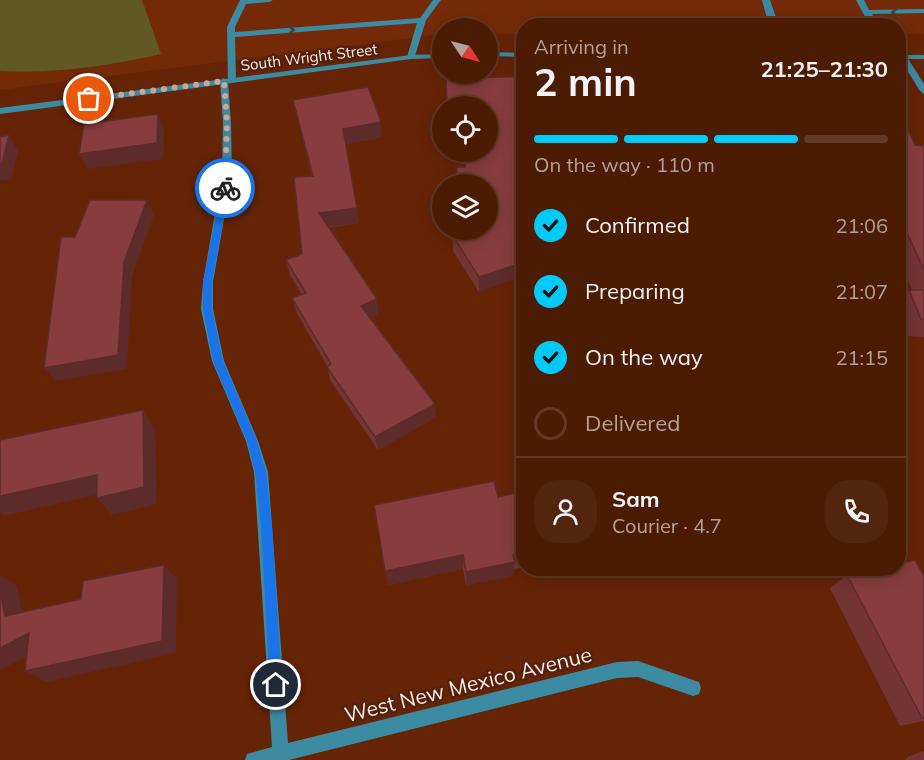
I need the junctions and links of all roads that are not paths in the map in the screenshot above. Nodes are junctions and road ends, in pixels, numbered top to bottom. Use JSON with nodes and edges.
{"nodes":[{"id":1,"x":269,"y":0,"type":"edge"},
{"id":2,"x":436,"y":0,"type":"edge"},
{"id":3,"x":766,"y":0,"type":"edge"},
{"id":4,"x":860,"y":0,"type":"edge"},
{"id":5,"x":244,"y":1,"type":"edge"},
{"id":6,"x":924,"y":11,"type":"edge"},
{"id":7,"x":867,"y":12,"type":"junction"},
{"id":8,"x":772,"y":18,"type":"edge"},
{"id":9,"x":870,"y":18,"type":"edge"},
{"id":10,"x":422,"y":20,"type":"junction"},
{"id":11,"x":231,"y":35,"type":"junction"},
{"id":12,"x":498,"y":54,"type":"edge"},
{"id":13,"x":516,"y":55,"type":"edge"},
{"id":14,"x":432,"y":56,"type":"edge"},
{"id":15,"x":411,"y":57,"type":"junction"},
{"id":16,"x":906,"y":57,"type":"edge"},
{"id":17,"x":924,"y":57,"type":"edge"},
{"id":18,"x":906,"y":64,"type":"edge"},
{"id":19,"x":228,"y":81,"type":"junction"},
{"id":20,"x":924,"y":91,"type":"edge"},
{"id":21,"x":0,"y":111,"type":"edge"},
{"id":22,"x":693,"y":688,"type":"dead end"},
{"id":23,"x":280,"y":756,"type":"edge"},
{"id":24,"x":253,"y":760,"type":"edge"}],
"edges":[{"from":1,"to":5,"type":"street"},
{"from":2,"to":10,"type":"street"},
{"from":3,"to":8,"type":"street"},
{"from":4,"to":7,"type":"street"},
{"from":5,"to":11,"type":"street"},
{"from":6,"to":7,"type":"street","one_way":true},
{"from":7,"to":9,"type":"street"},
{"from":11,"to":10,"type":"street","one_way":true},
{"from":10,"to":15,"type":"street"},
{"from":11,"to":19,"type":"street"},
{"from":12,"to":13,"type":"street"},
{"from":14,"to":15,"type":"street","name":"South Wright Street"},
{"from":15,"to":19,"type":"street","name":"South Wright Street"},
{"from":16,"to":17,"type":"street"},
{"from":18,"to":20,"type":"street"},
{"from":19,"to":21,"type":"street","name":"South Wright Street"},
{"from":19,"to":23,"type":"street"},
{"from":22,"to":23,"type":"street","name":"West New Mexico Avenue"},
{"from":23,"to":24,"type":"street","name":"West New Mexico Avenue"}]}
